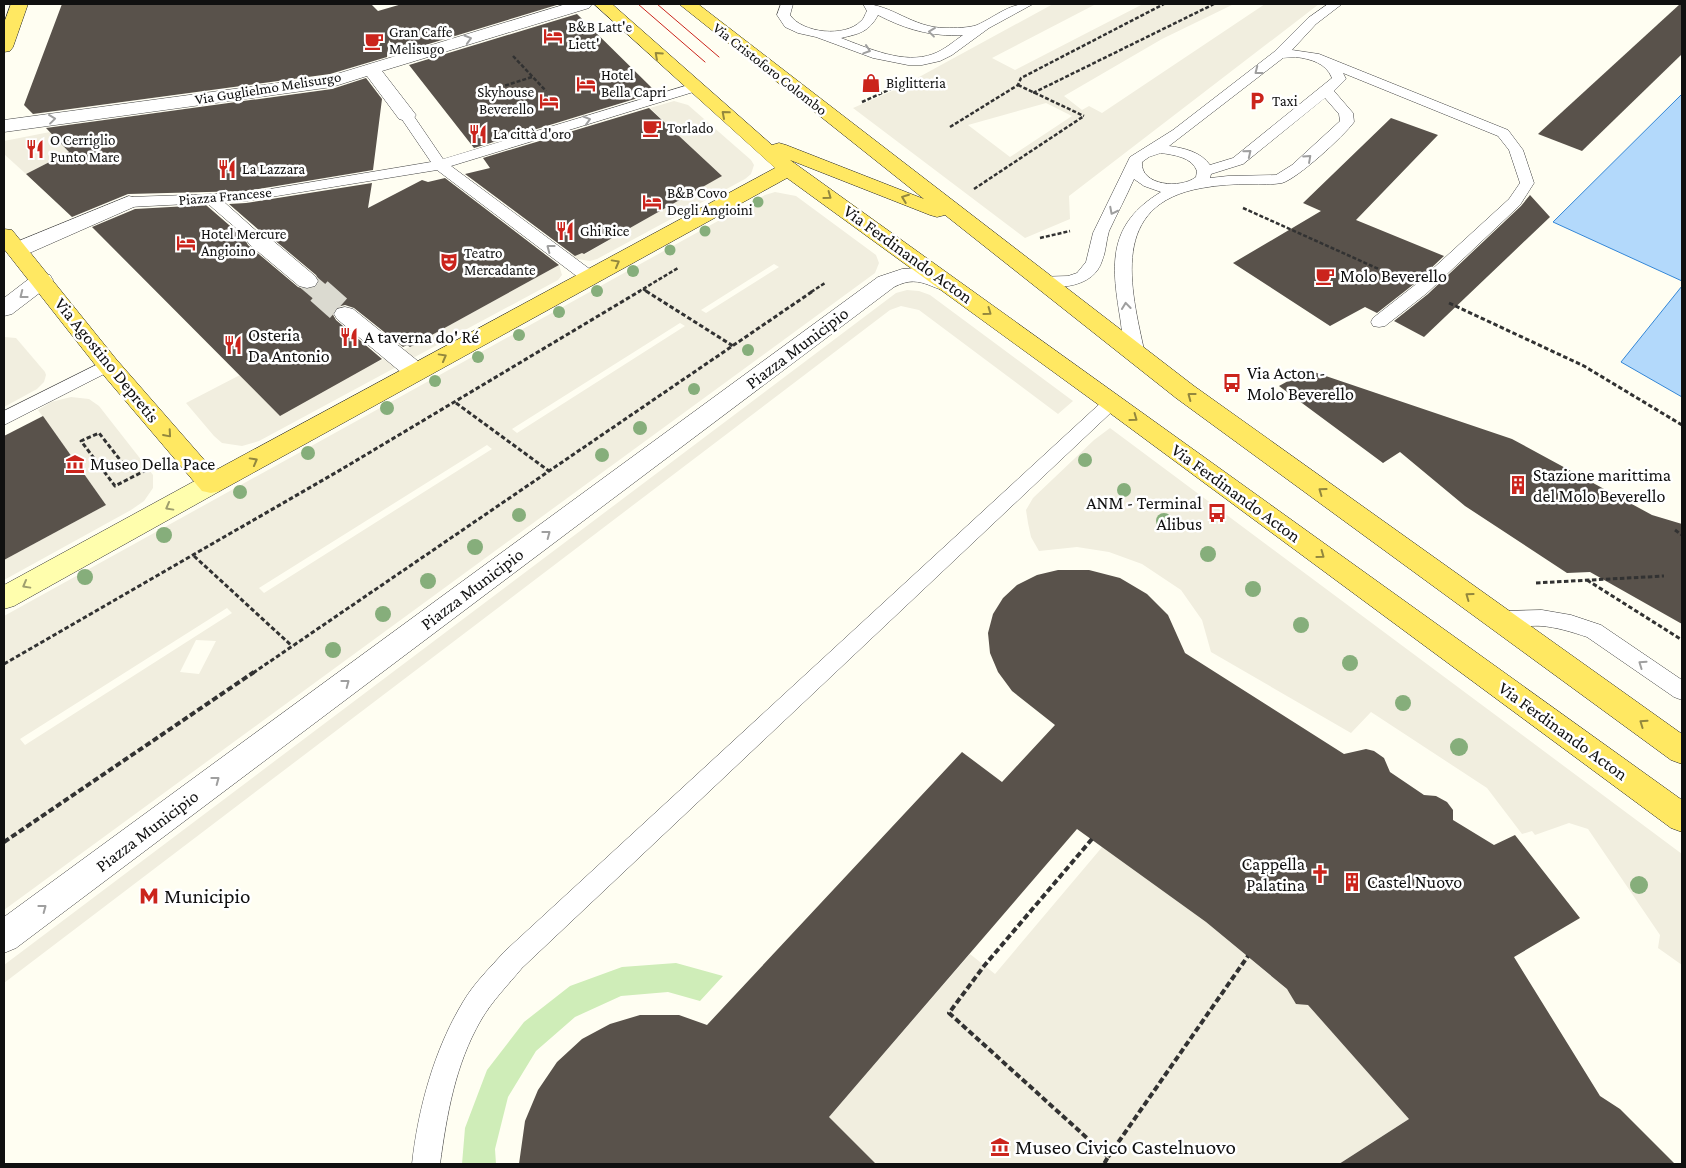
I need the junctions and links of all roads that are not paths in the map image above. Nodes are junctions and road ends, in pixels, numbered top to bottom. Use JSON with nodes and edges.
{"nodes":[{"id":1,"x":18,"y":4,"type":"edge"},
{"id":2,"x":583,"y":4,"type":"edge"},
{"id":3,"x":602,"y":4,"type":"edge"},
{"id":4,"x":688,"y":4,"type":"edge"},
{"id":5,"x":787,"y":4,"type":"edge"},
{"id":6,"x":1026,"y":4,"type":"edge"},
{"id":7,"x":1336,"y":4,"type":"edge"},
{"id":8,"x":870,"y":5,"type":"edge"},
{"id":9,"x":980,"y":28,"type":"junction"},
{"id":10,"x":821,"y":35,"type":"junction"},
{"id":11,"x":4,"y":47,"type":"edge"},
{"id":12,"x":1279,"y":55,"type":"junction"},
{"id":13,"x":1317,"y":58,"type":"junction"},
{"id":14,"x":370,"y":68,"type":"junction"},
{"id":15,"x":1339,"y":79,"type":"junction"},
{"id":16,"x":1376,"y":81,"type":"junction"},
{"id":17,"x":695,"y":87,"type":"junction"},
{"id":18,"x":1326,"y":90,"type":"junction"},
{"id":19,"x":406,"y":115,"type":"joint"},
{"id":20,"x":4,"y":126,"type":"edge"},
{"id":21,"x":754,"y":139,"type":"junction"},
{"id":22,"x":1151,"y":151,"type":"junction"},
{"id":23,"x":440,"y":165,"type":"junction"},
{"id":24,"x":1133,"y":167,"type":"junction"},
{"id":25,"x":788,"y":169,"type":"junction"},
{"id":26,"x":1200,"y":178,"type":"junction"},
{"id":27,"x":1176,"y":189,"type":"junction"},
{"id":28,"x":210,"y":198,"type":"junction"},
{"id":29,"x":130,"y":202,"type":"joint"},
{"id":30,"x":967,"y":222,"type":"junction"},
{"id":31,"x":257,"y":239,"type":"joint"},
{"id":32,"x":10,"y":242,"type":"edge"},
{"id":33,"x":590,"y":277,"type":"junction"},
{"id":34,"x":42,"y":280,"type":"junction"},
{"id":35,"x":307,"y":281,"type":"tunnel mouth"},
{"id":36,"x":1042,"y":281,"type":"junction"},
{"id":37,"x":950,"y":285,"type":"junction"},
{"id":38,"x":4,"y":309,"type":"edge"},
{"id":39,"x":345,"y":314,"type":"tunnel mouth"},
{"id":40,"x":1379,"y":322,"type":"dead end"},
{"id":41,"x":1136,"y":354,"type":"junction"},
{"id":42,"x":108,"y":365,"type":"junction"},
{"id":43,"x":416,"y":372,"type":"junction"},
{"id":44,"x":1112,"y":402,"type":"junction"},
{"id":45,"x":4,"y":419,"type":"edge"},
{"id":46,"x":212,"y":484,"type":"junction"},
{"id":47,"x":4,"y":598,"type":"edge"},
{"id":48,"x":1500,"y":619,"type":"junction"},
{"id":49,"x":1682,"y":691,"type":"edge"},
{"id":50,"x":1682,"y":751,"type":"edge"},
{"id":51,"x":1682,"y":818,"type":"edge"},
{"id":52,"x":4,"y":937,"type":"edge"},
{"id":53,"x":426,"y":1164,"type":"edge"}],
"edges":[{"from":1,"to":11,"type":"main road"},
{"from":14,"to":2,"type":"street","name":"Via Guglielmo Melisurgo","one_way":true},
{"from":17,"to":3,"type":"main road","one_way":true},
{"from":4,"to":30,"type":"main road","name":"Via Cristoforo Colombo"},
{"from":5,"to":10,"type":"lane"},
{"from":6,"to":9,"type":"lane"},
{"from":7,"to":12,"type":"lane"},
{"from":9,"to":8,"type":"lane","one_way":true},
{"from":8,"to":10,"type":"lane"},
{"from":10,"to":9,"type":"lane","one_way":true},
{"from":12,"to":13,"type":"lane"},
{"from":12,"to":22,"type":"lane","one_way":true},
{"from":13,"to":15,"type":"lane"},
{"from":13,"to":16,"type":"lane"},
{"from":14,"to":19,"type":"street"},
{"from":20,"to":14,"type":"street","name":"Via Guglielmo Melisurgo","one_way":true},
{"from":15,"to":16,"type":"lane"},
{"from":15,"to":18,"type":"lane"},
{"from":16,"to":40,"type":"lane"},
{"from":21,"to":17,"type":"main road","one_way":true},
{"from":23,"to":17,"type":"lane","name":"Piazza Francese","one_way":true},
{"from":26,"to":18,"type":"lane","one_way":true},
{"from":26,"to":18,"type":"lane","one_way":true},
{"from":19,"to":23,"type":"lane"},
{"from":21,"to":25,"type":"main road"},
{"from":30,"to":21,"type":"main road","one_way":true},
{"from":22,"to":24,"type":"lane"},
{"from":22,"to":26,"type":"lane"},
{"from":23,"to":28,"type":"lane","name":"Piazza Francese"},
{"from":33,"to":23,"type":"lane","one_way":true},
{"from":24,"to":27,"type":"lane"},
{"from":24,"to":36,"type":"lane","one_way":true},
{"from":33,"to":25,"type":"main road","one_way":true},
{"from":25,"to":37,"type":"main road","name":"Via Ferdinando Acton","one_way":true},
{"from":26,"to":27,"type":"lane"},
{"from":41,"to":27,"type":"lane","one_way":true},
{"from":28,"to":29,"type":"lane","name":"Piazza Francese"},
{"from":28,"to":31,"type":"lane"},
{"from":29,"to":32,"type":"street","name":"Piazza Francese"},
{"from":30,"to":36,"type":"main road"},
{"from":31,"to":35,"type":"street"},
{"from":32,"to":34,"type":"main road","name":"Via Agostino Depretis"},
{"from":43,"to":33,"type":"main road","one_way":true},
{"from":34,"to":38,"type":"street","one_way":true},
{"from":34,"to":42,"type":"main road","name":"Via Agostino Depretis"},
{"from":36,"to":41,"type":"main road"},
{"from":37,"to":44,"type":"main road","name":"Via Ferdinando Acton","one_way":true},
{"from":52,"to":37,"type":"street","name":"Piazza Municipio","one_way":true},
{"from":39,"to":43,"type":"street"},
{"from":48,"to":41,"type":"main road","one_way":true},
{"from":42,"to":45,"type":"lane"},
{"from":42,"to":46,"type":"main road","name":"Via Agostino Depretis","one_way":true},
{"from":46,"to":43,"type":"main road","one_way":true},
{"from":44,"to":51,"type":"main road","name":"Via Ferdinando Acton","one_way":true},
{"from":44,"to":53,"type":"lane"},
{"from":46,"to":47,"type":"main road","one_way":true},
{"from":49,"to":48,"type":"lane","one_way":true},
{"from":50,"to":48,"type":"main road","one_way":true}]}
